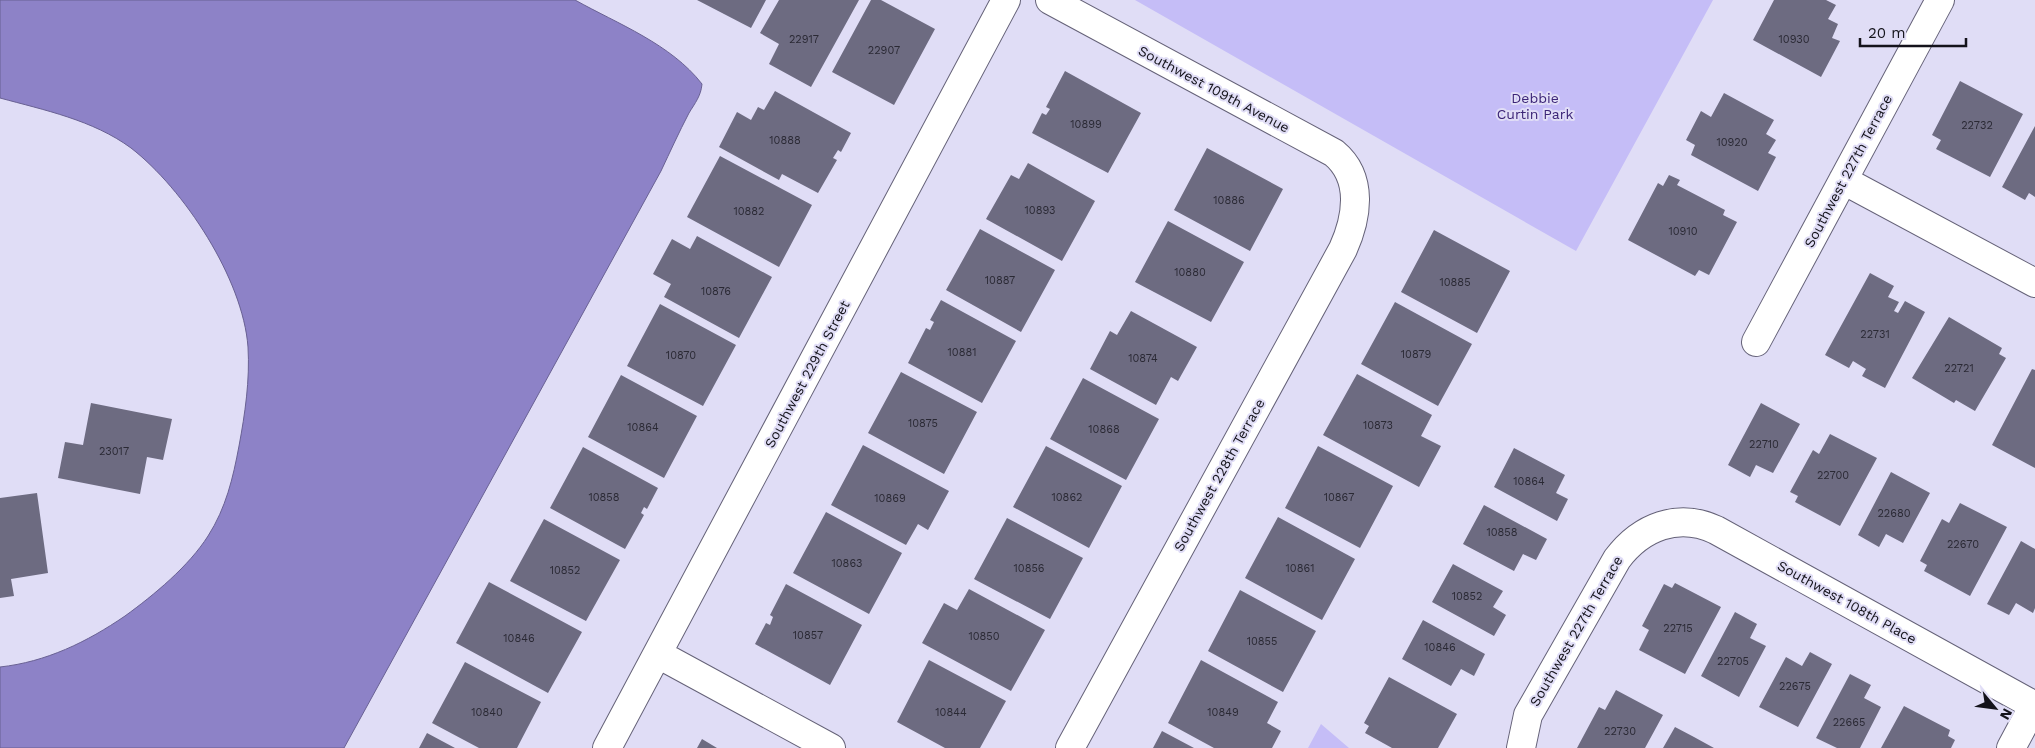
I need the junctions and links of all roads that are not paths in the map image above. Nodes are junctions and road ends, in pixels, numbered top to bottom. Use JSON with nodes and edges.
{"nodes":[{"id":1,"x":1006,"y":0,"type":"edge"},
{"id":2,"x":1050,"y":0,"type":"edge"},
{"id":3,"x":1940,"y":0,"type":"edge"},
{"id":4,"x":1843,"y":180,"type":"junction"},
{"id":5,"x":1356,"y":197,"type":"joint"},
{"id":6,"x":2035,"y":283,"type":"edge"},
{"id":7,"x":1756,"y":342,"type":"dead end"},
{"id":8,"x":1652,"y":528,"type":"joint"},
{"id":9,"x":658,"y":654,"type":"junction"},
{"id":10,"x":2034,"y":706,"type":"edge"},
{"id":11,"x":607,"y":748,"type":"edge"},
{"id":12,"x":830,"y":748,"type":"edge"},
{"id":13,"x":1070,"y":748,"type":"edge"},
{"id":14,"x":1521,"y":748,"type":"edge"},
{"id":15,"x":2011,"y":748,"type":"edge"}],
"edges":[{"from":1,"to":9,"type":"street","name":"Southwest 229th Street"},
{"from":2,"to":5,"type":"street","name":"Southwest 109th Avenue"},
{"from":3,"to":4,"type":"street","name":"Southwest 227th Terrace"},
{"from":4,"to":6,"type":"street"},
{"from":4,"to":7,"type":"street","name":"Southwest 227th Terrace"},
{"from":5,"to":13,"type":"street","name":"Southwest 228th Terrace"},
{"from":8,"to":10,"type":"street","name":"Southwest 108th Place"},
{"from":8,"to":14,"type":"street","name":"Southwest 227th Terrace"},
{"from":9,"to":11,"type":"street","name":"Southwest 229th Street"},
{"from":9,"to":12,"type":"street"},
{"from":10,"to":15,"type":"street"}]}
